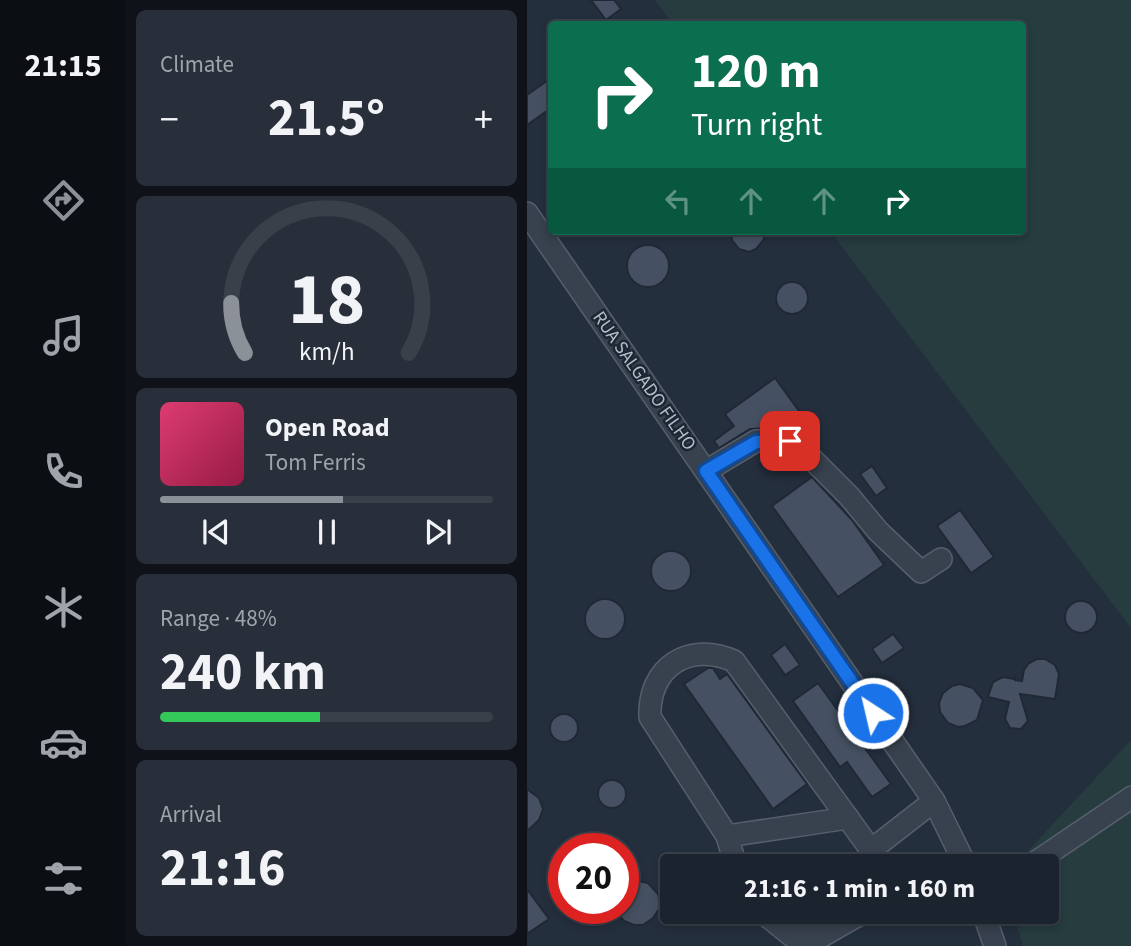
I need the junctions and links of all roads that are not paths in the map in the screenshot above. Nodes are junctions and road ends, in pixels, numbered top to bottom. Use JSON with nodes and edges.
{"nodes":[{"id":1,"x":527,"y":213,"type":"edge"},
{"id":2,"x":706,"y":471,"type":"junction"},
{"id":3,"x":941,"y":559,"type":"dead end"},
{"id":4,"x":1131,"y":797,"type":"edge"},
{"id":5,"x":934,"y":801,"type":"junction"},
{"id":6,"x":848,"y":818,"type":"junction"},
{"id":7,"x":727,"y":836,"type":"junction"},
{"id":8,"x":732,"y":854,"type":"edge"},
{"id":9,"x":870,"y":854,"type":"edge"},
{"id":10,"x":876,"y":854,"type":"edge"},
{"id":11,"x":960,"y":854,"type":"edge"},
{"id":12,"x":1048,"y":854,"type":"edge"},
{"id":13,"x":777,"y":924,"type":"edge"},
{"id":14,"x":843,"y":924,"type":"edge"},
{"id":15,"x":987,"y":924,"type":"edge"},
{"id":16,"x":995,"y":946,"type":"edge"}],
"edges":[{"from":1,"to":2,"type":"lane","name":"RUA SALGADO FILHO"},
{"from":2,"to":3,"type":"lane"},
{"from":2,"to":5,"type":"lane","name":"RUA SALGADO FILHO"},
{"from":4,"to":12,"type":"lane"},
{"from":5,"to":10,"type":"lane"},
{"from":5,"to":11,"type":"lane","name":"RUA SALGADO FILHO"},
{"from":6,"to":7,"type":"lane"},
{"from":6,"to":7,"type":"lane"},
{"from":6,"to":9,"type":"lane"},
{"from":7,"to":8,"type":"lane"},
{"from":13,"to":14,"type":"lane"},
{"from":15,"to":16,"type":"lane"}]}
